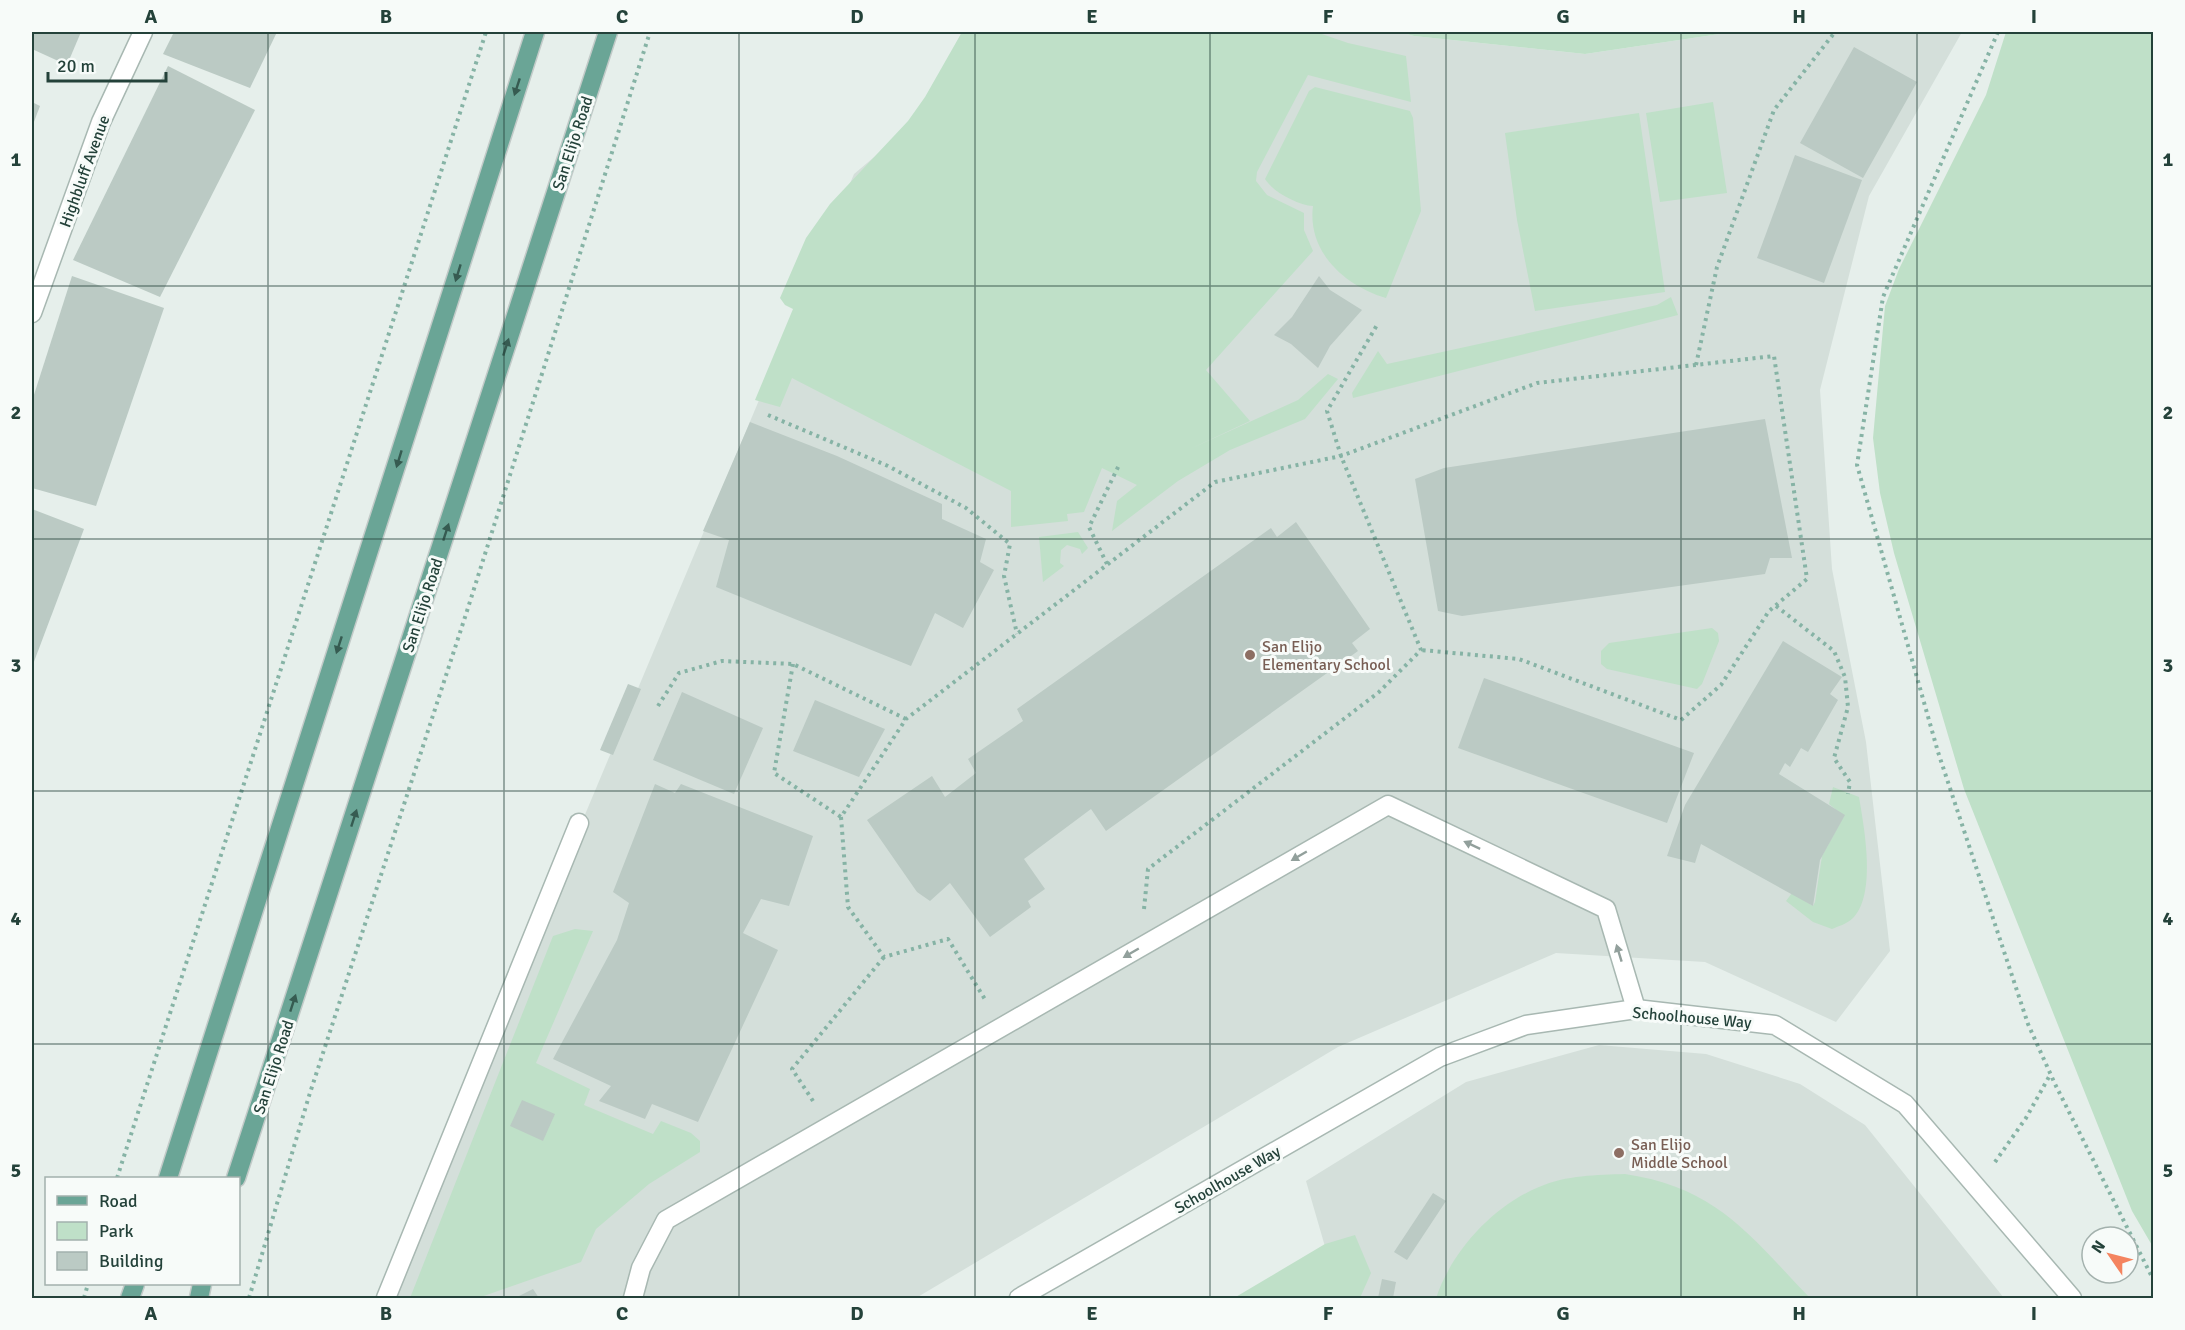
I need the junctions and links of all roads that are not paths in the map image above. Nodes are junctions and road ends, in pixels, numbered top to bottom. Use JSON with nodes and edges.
{"nodes":[{"id":1,"x":142,"y":32,"type":"edge"},
{"id":2,"x":535,"y":32,"type":"edge"},
{"id":3,"x":609,"y":32,"type":"edge"},
{"id":4,"x":32,"y":313,"type":"edge"},
{"id":5,"x":579,"y":823,"type":"dead end"},
{"id":6,"x":1636,"y":1009,"type":"junction"},
{"id":7,"x":169,"y":1177,"type":"edge"},
{"id":8,"x":237,"y":1177,"type":"edge"},
{"id":9,"x":386,"y":1299,"type":"edge"},
{"id":10,"x":633,"y":1299,"type":"edge"},
{"id":11,"x":1019,"y":1299,"type":"edge"},
{"id":12,"x":2072,"y":1299,"type":"edge"}],
"edges":[{"from":1,"to":4,"type":"street","name":"Highbluff Avenue"},
{"from":2,"to":7,"type":"main road","one_way":true},
{"from":8,"to":3,"type":"main road","name":"San Elijo Road","one_way":true},
{"from":5,"to":9,"type":"street"},
{"from":6,"to":10,"type":"street","one_way":true},
{"from":6,"to":11,"type":"street","name":"Schoolhouse Way"},
{"from":6,"to":12,"type":"street","name":"Schoolhouse Way"}]}
